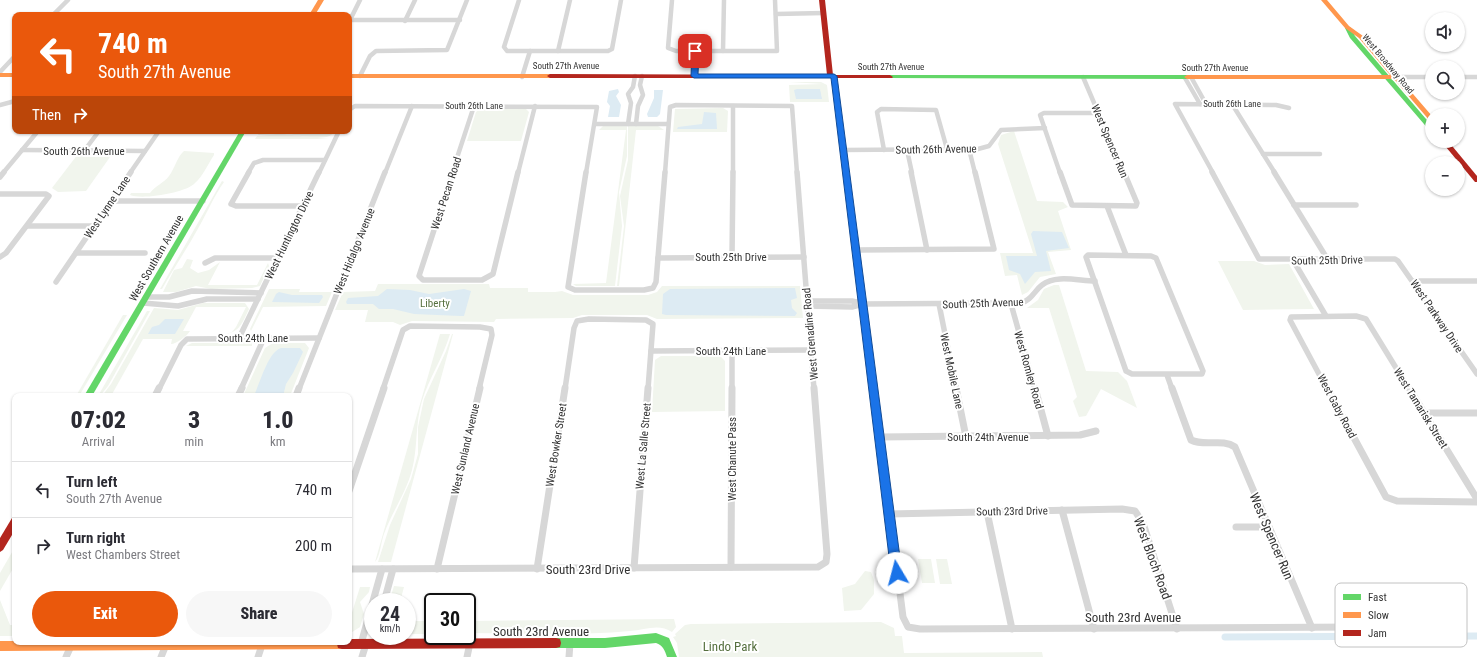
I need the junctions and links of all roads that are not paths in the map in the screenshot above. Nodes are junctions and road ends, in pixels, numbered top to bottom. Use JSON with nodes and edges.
{"nodes":[{"id":1,"x":68,"y":0,"type":"edge"},
{"id":2,"x":320,"y":0,"type":"edge"},
{"id":3,"x":360,"y":0,"type":"edge"},
{"id":4,"x":415,"y":0,"type":"edge"},
{"id":5,"x":468,"y":0,"type":"edge"},
{"id":6,"x":519,"y":0,"type":"edge"},
{"id":7,"x":570,"y":0,"type":"edge"},
{"id":8,"x":621,"y":0,"type":"edge"},
{"id":9,"x":672,"y":0,"type":"edge"},
{"id":10,"x":724,"y":0,"type":"edge"},
{"id":11,"x":776,"y":0,"type":"edge"},
{"id":12,"x":822,"y":0,"type":"edge"},
{"id":13,"x":1324,"y":0,"type":"edge"},
{"id":14,"x":57,"y":12,"type":"edge"},
{"id":15,"x":314,"y":12,"type":"edge"},
{"id":16,"x":824,"y":13,"type":"junction"},
{"id":17,"x":776,"y":14,"type":"junction"},
{"id":18,"x":352,"y":18,"type":"edge"},
{"id":19,"x":352,"y":20,"type":"edge"},
{"id":20,"x":460,"y":20,"type":"junction"},
{"id":21,"x":405,"y":21,"type":"junction"},
{"id":22,"x":1348,"y":27,"type":"junction"},
{"id":23,"x":530,"y":51,"type":"junction"},
{"id":24,"x":558,"y":51,"type":"junction"},
{"id":25,"x":695,"y":51,"type":"junction"},
{"id":26,"x":723,"y":51,"type":"junction"},
{"id":27,"x":12,"y":59,"type":"edge"},
{"id":28,"x":0,"y":73,"type":"edge"},
{"id":29,"x":12,"y":75,"type":"edge"},
{"id":30,"x":352,"y":76,"type":"edge"},
{"id":31,"x":360,"y":76,"type":"junction"},
{"id":32,"x":638,"y":76,"type":"junction"},
{"id":33,"x":694,"y":76,"type":"junction"},
{"id":34,"x":832,"y":76,"type":"junction"},
{"id":35,"x":1477,"y":76,"type":"edge"},
{"id":36,"x":522,"y":77,"type":"junction"},
{"id":37,"x":1083,"y":77,"type":"junction"},
{"id":38,"x":1386,"y":77,"type":"junction"},
{"id":39,"x":1396,"y":77,"type":"junction"},
{"id":40,"x":1425,"y":77,"type":"edge"},
{"id":41,"x":1465,"y":77,"type":"edge"},
{"id":42,"x":1188,"y":78,"type":"junction"},
{"id":43,"x":12,"y":102,"type":"edge"},
{"id":44,"x":2,"y":104,"type":"edge"},
{"id":45,"x":1200,"y":104,"type":"junction"},
{"id":46,"x":1206,"y":104,"type":"junction"},
{"id":47,"x":1232,"y":104,"type":"junction"},
{"id":48,"x":412,"y":106,"type":"junction"},
{"id":49,"x":474,"y":106,"type":"junction"},
{"id":50,"x":535,"y":106,"type":"junction"},
{"id":51,"x":732,"y":106,"type":"junction"},
{"id":52,"x":352,"y":108,"type":"edge"},
{"id":53,"x":1289,"y":108,"type":"dead end"},
{"id":54,"x":1425,"y":112,"type":"edge"},
{"id":55,"x":1098,"y":113,"type":"junction"},
{"id":56,"x":595,"y":124,"type":"junction"},
{"id":57,"x":628,"y":124,"type":"junction"},
{"id":58,"x":636,"y":124,"type":"junction"},
{"id":59,"x":668,"y":124,"type":"junction"},
{"id":60,"x":1425,"y":124,"type":"edge"},
{"id":61,"x":1045,"y":128,"type":"junction"},
{"id":62,"x":35,"y":134,"type":"edge"},
{"id":63,"x":97,"y":134,"type":"edge"},
{"id":64,"x":157,"y":134,"type":"edge"},
{"id":65,"x":242,"y":134,"type":"edge"},
{"id":66,"x":338,"y":134,"type":"edge"},
{"id":67,"x":1450,"y":148,"type":"edge"},
{"id":68,"x":947,"y":149,"type":"junction"},
{"id":69,"x":969,"y":149,"type":"junction"},
{"id":70,"x":22,"y":150,"type":"junction"},
{"id":71,"x":843,"y":150,"type":"junction"},
{"id":72,"x":884,"y":150,"type":"junction"},
{"id":73,"x":907,"y":150,"type":"junction"},
{"id":74,"x":84,"y":151,"type":"junction"},
{"id":75,"x":145,"y":151,"type":"junction"},
{"id":76,"x":1263,"y":154,"type":"junction"},
{"id":77,"x":1320,"y":154,"type":"dead end"},
{"id":78,"x":325,"y":160,"type":"junction"},
{"id":79,"x":0,"y":177,"type":"edge"},
{"id":80,"x":1477,"y":180,"type":"edge"},
{"id":81,"x":0,"y":194,"type":"edge"},
{"id":82,"x":111,"y":201,"type":"junction"},
{"id":83,"x":203,"y":201,"type":"junction"},
{"id":84,"x":1294,"y":205,"type":"junction"},
{"id":85,"x":1356,"y":205,"type":"dead end"},
{"id":86,"x":303,"y":206,"type":"junction"},
{"id":87,"x":1106,"y":206,"type":"junction"},
{"id":88,"x":28,"y":226,"type":"junction"},
{"id":89,"x":94,"y":226,"type":"junction"},
{"id":90,"x":856,"y":250,"type":"junction"},
{"id":91,"x":927,"y":250,"type":"junction"},
{"id":92,"x":76,"y":253,"type":"junction"},
{"id":93,"x":145,"y":253,"type":"dead end"},
{"id":94,"x":1126,"y":255,"type":"junction"},
{"id":95,"x":1,"y":256,"type":"edge"},
{"id":96,"x":732,"y":257,"type":"junction"},
{"id":97,"x":804,"y":257,"type":"junction"},
{"id":98,"x":278,"y":258,"type":"junction"},
{"id":99,"x":658,"y":258,"type":"junction"},
{"id":100,"x":1259,"y":259,"type":"joint"},
{"id":101,"x":1395,"y":259,"type":"joint"},
{"id":102,"x":1293,"y":260,"type":"junction"},
{"id":103,"x":1328,"y":260,"type":"junction"},
{"id":104,"x":205,"y":263,"type":"dead end"},
{"id":105,"x":1095,"y":281,"type":"junction"},
{"id":106,"x":1413,"y":281,"type":"junction"},
{"id":107,"x":1477,"y":281,"type":"edge"},
{"id":108,"x":56,"y":282,"type":"dead end"},
{"id":109,"x":261,"y":293,"type":"junction"},
{"id":110,"x":258,"y":299,"type":"junction"},
{"id":111,"x":144,"y":300,"type":"junction"},
{"id":112,"x":807,"y":304,"type":"junction"},
{"id":113,"x":863,"y":304,"type":"junction"},
{"id":114,"x":939,"y":304,"type":"junction"},
{"id":115,"x":1011,"y":304,"type":"junction"},
{"id":116,"x":1326,"y":316,"type":"junction"},
{"id":117,"x":652,"y":323,"type":"joint"},
{"id":118,"x":239,"y":338,"type":"junction"},
{"id":119,"x":264,"y":338,"type":"junction"},
{"id":120,"x":319,"y":338,"type":"junction"},
{"id":121,"x":811,"y":350,"type":"junction"},
{"id":122,"x":651,"y":351,"type":"junction"},
{"id":123,"x":732,"y":351,"type":"junction"},
{"id":124,"x":1477,"y":374,"type":"edge"},
{"id":125,"x":1167,"y":375,"type":"junction"},
{"id":126,"x":90,"y":393,"type":"edge"},
{"id":127,"x":156,"y":393,"type":"edge"},
{"id":128,"x":239,"y":393,"type":"edge"},
{"id":129,"x":297,"y":393,"type":"edge"},
{"id":130,"x":1424,"y":413,"type":"junction"},
{"id":131,"x":1477,"y":413,"type":"edge"},
{"id":132,"x":1096,"y":431,"type":"dead end"},
{"id":133,"x":1048,"y":436,"type":"junction"},
{"id":134,"x":880,"y":437,"type":"junction"},
{"id":135,"x":966,"y":437,"type":"junction"},
{"id":136,"x":352,"y":482,"type":"edge"},
{"id":137,"x":1477,"y":501,"type":"edge"},
{"id":138,"x":1062,"y":510,"type":"junction"},
{"id":139,"x":1135,"y":510,"type":"joint"},
{"id":140,"x":987,"y":512,"type":"junction"},
{"id":141,"x":889,"y":514,"type":"junction"},
{"id":142,"x":12,"y":526,"type":"edge"},
{"id":143,"x":1236,"y":527,"type":"dead end"},
{"id":144,"x":1268,"y":527,"type":"junction"},
{"id":145,"x":0,"y":547,"type":"edge"},
{"id":146,"x":826,"y":562,"type":"joint"},
{"id":147,"x":731,"y":567,"type":"junction"},
{"id":148,"x":634,"y":568,"type":"junction"},
{"id":149,"x":352,"y":569,"type":"edge"},
{"id":150,"x":537,"y":569,"type":"junction"},
{"id":151,"x":382,"y":570,"type":"junction"},
{"id":152,"x":393,"y":570,"type":"junction"},
{"id":153,"x":437,"y":570,"type":"junction"},
{"id":154,"x":378,"y":593,"type":"edge"},
{"id":155,"x":387,"y":593,"type":"edge"},
{"id":156,"x":1312,"y":628,"type":"junction"},
{"id":157,"x":1335,"y":628,"type":"edge"},
{"id":158,"x":1012,"y":629,"type":"junction"},
{"id":159,"x":1094,"y":629,"type":"junction"},
{"id":160,"x":1177,"y":629,"type":"junction"},
{"id":161,"x":352,"y":642,"type":"edge"},
{"id":162,"x":364,"y":642,"type":"edge"},
{"id":163,"x":476,"y":643,"type":"edge"},
{"id":164,"x":570,"y":643,"type":"junction"},
{"id":165,"x":166,"y":645,"type":"junction"},
{"id":166,"x":262,"y":645,"type":"joint"},
{"id":167,"x":367,"y":645,"type":"edge"},
{"id":168,"x":470,"y":645,"type":"edge"},
{"id":169,"x":0,"y":646,"type":"edge"},
{"id":170,"x":72,"y":646,"type":"junction"},
{"id":171,"x":66,"y":657,"type":"edge"},
{"id":172,"x":161,"y":657,"type":"edge"},
{"id":173,"x":258,"y":657,"type":"edge"},
{"id":174,"x":362,"y":657,"type":"edge"},
{"id":175,"x":467,"y":657,"type":"edge"},
{"id":176,"x":569,"y":657,"type":"edge"},
{"id":177,"x":672,"y":657,"type":"edge"}],
"edges":[{"from":1,"to":14,"type":"street"},
{"from":2,"to":15,"type":"main road"},
{"from":3,"to":18,"type":"street"},
{"from":4,"to":21,"type":"street"},
{"from":5,"to":20,"type":"street"},
{"from":6,"to":23,"type":"street"},
{"from":7,"to":24,"type":"street"},
{"from":8,"to":24,"type":"street"},
{"from":9,"to":25,"type":"street"},
{"from":10,"to":26,"type":"street"},
{"from":11,"to":17,"type":"street"},
{"from":12,"to":16,"type":"main road"},
{"from":13,"to":22,"type":"main road","name":"West Broadway Road"},
{"from":16,"to":17,"type":"street"},
{"from":16,"to":34,"type":"main road"},
{"from":17,"to":26,"type":"street"},
{"from":19,"to":21,"type":"street"},
{"from":20,"to":21,"type":"street"},
{"from":20,"to":31,"type":"street"},
{"from":22,"to":38,"type":"main road","name":"West Broadway Road"},
{"from":22,"to":39,"type":"main road","name":"West Broadway Road"},
{"from":23,"to":24,"type":"street"},
{"from":23,"to":36,"type":"street"},
{"from":25,"to":26,"type":"street"},
{"from":25,"to":33,"type":"street"},
{"from":27,"to":28,"type":"street"},
{"from":28,"to":29,"type":"main road"},
{"from":30,"to":31,"type":"main road","name":"South 27th Avenue"},
{"from":31,"to":36,"type":"main road","name":"South 27th Avenue"},
{"from":32,"to":33,"type":"main road","name":"South 27th Avenue"},
{"from":32,"to":36,"type":"main road","name":"South 27th Avenue"},
{"from":32,"to":57,"type":"street"},
{"from":32,"to":58,"type":"street"},
{"from":33,"to":34,"type":"main road","name":"South 27th Avenue"},
{"from":34,"to":37,"type":"main road","name":"South 27th Avenue"},
{"from":34,"to":71,"type":"street"},
{"from":35,"to":41,"type":"street"},
{"from":37,"to":42,"type":"main road","name":"South 27th Avenue"},
{"from":37,"to":55,"type":"street","name":"West Spencer Run"},
{"from":38,"to":39,"type":"main road","name":"South 27th Avenue"},
{"from":38,"to":42,"type":"main road","name":"South 27th Avenue"},
{"from":38,"to":60,"type":"main road","name":"West Broadway Road"},
{"from":39,"to":40,"type":"street","name":"South 27th Avenue"},
{"from":39,"to":54,"type":"main road","name":"West Broadway Road"},
{"from":42,"to":45,"type":"street"},
{"from":42,"to":46,"type":"street"},
{"from":43,"to":44,"type":"street"},
{"from":45,"to":46,"type":"street","name":"South 26th Lane"},
{"from":45,"to":100,"type":"street","name":"South 26th Lane"},
{"from":46,"to":47,"type":"street","name":"South 26th Lane"},
{"from":47,"to":53,"type":"street","name":"South 26th Lane"},
{"from":47,"to":76,"type":"street"},
{"from":48,"to":49,"type":"street","name":"South 26th Lane"},
{"from":48,"to":52,"type":"street","name":"South 26th Lane"},
{"from":48,"to":120,"type":"street","name":"West Hidalgo Avenue"},
{"from":49,"to":50,"type":"street","name":"South 26th Lane"},
{"from":49,"to":50,"type":"street","name":"West Pecan Road"},
{"from":50,"to":56,"type":"street","name":"South 26th Lane"},
{"from":51,"to":59,"type":"street"},
{"from":51,"to":96,"type":"street"},
{"from":51,"to":97,"type":"street","name":"West Grenadine Road"},
{"from":55,"to":61,"type":"street"},
{"from":55,"to":87,"type":"street","name":"West Spencer Run"},
{"from":56,"to":57,"type":"street"},
{"from":56,"to":99,"type":"street"},
{"from":57,"to":58,"type":"street"},
{"from":58,"to":59,"type":"street"},
{"from":59,"to":99,"type":"street"},
{"from":61,"to":69,"type":"street","name":"South 26th Avenue"},
{"from":61,"to":87,"type":"street"},
{"from":62,"to":70,"type":"street"},
{"from":63,"to":74,"type":"street"},
{"from":64,"to":75,"type":"street","name":"West Lynne Lane"},
{"from":65,"to":83,"type":"main road","name":"West Southern Avenue"},
{"from":66,"to":78,"type":"street","name":"West Huntington Drive"},
{"from":67,"to":80,"type":"main road"},
{"from":68,"to":69,"type":"street","name":"South 26th Avenue"},
{"from":68,"to":72,"type":"street"},
{"from":68,"to":73,"type":"street","name":"South 26th Avenue"},
{"from":69,"to":91,"type":"street"},
{"from":70,"to":74,"type":"street","name":"South 26th Avenue"},
{"from":70,"to":79,"type":"street"},
{"from":71,"to":72,"type":"street","name":"South 26th Avenue"},
{"from":71,"to":90,"type":"street"},
{"from":72,"to":73,"type":"street","name":"South 26th Avenue"},
{"from":73,"to":91,"type":"street"},
{"from":74,"to":75,"type":"street","name":"South 26th Avenue"},
{"from":75,"to":82,"type":"street","name":"West Lynne Lane"},
{"from":76,"to":77,"type":"street"},
{"from":76,"to":84,"type":"street"},
{"from":78,"to":86,"type":"street","name":"West Huntington Drive"},
{"from":78,"to":86,"type":"street"},
{"from":81,"to":88,"type":"street"},
{"from":82,"to":83,"type":"street"},
{"from":82,"to":89,"type":"street","name":"West Lynne Lane"},
{"from":83,"to":111,"type":"main road","name":"West Southern Avenue"},
{"from":84,"to":85,"type":"street"},
{"from":84,"to":103,"type":"street"},
{"from":86,"to":98,"type":"street","name":"West Huntington Drive"},
{"from":87,"to":94,"type":"street"},
{"from":88,"to":89,"type":"street"},
{"from":88,"to":95,"type":"street"},
{"from":89,"to":92,"type":"street","name":"West Lynne Lane"},
{"from":90,"to":91,"type":"street"},
{"from":90,"to":113,"type":"street"},
{"from":92,"to":93,"type":"street"},
{"from":92,"to":108,"type":"street","name":"West Lynne Lane"},
{"from":94,"to":105,"type":"street"},
{"from":94,"to":125,"type":"street"},
{"from":96,"to":97,"type":"street","name":"South 25th Drive"},
{"from":96,"to":99,"type":"street","name":"South 25th Drive"},
{"from":97,"to":112,"type":"street","name":"West Grenadine Road"},
{"from":98,"to":104,"type":"street"},
{"from":98,"to":109,"type":"street","name":"West Huntington Drive"},
{"from":100,"to":102,"type":"street","name":"South 25th Drive"},
{"from":101,"to":103,"type":"street","name":"South 25th Drive"},
{"from":101,"to":106,"type":"street","name":"West Parkway Drive"},
{"from":102,"to":103,"type":"street","name":"South 25th Drive"},
{"from":102,"to":116,"type":"street"},
{"from":105,"to":115,"type":"street","name":"South 25th Avenue"},
{"from":105,"to":125,"type":"street"},
{"from":106,"to":107,"type":"street"},
{"from":106,"to":124,"type":"street","name":"West Parkway Drive"},
{"from":109,"to":110,"type":"street","name":"West Huntington Drive"},
{"from":109,"to":111,"type":"street"},
{"from":110,"to":111,"type":"street"},
{"from":110,"to":118,"type":"street","name":"West Huntington Drive"},
{"from":111,"to":126,"type":"main road","name":"West Southern Avenue"},
{"from":112,"to":113,"type":"street","name":"South 25th Avenue"},
{"from":112,"to":121,"type":"street","name":"West Grenadine Road"},
{"from":113,"to":114,"type":"street","name":"South 25th Avenue"},
{"from":113,"to":134,"type":"street"},
{"from":114,"to":115,"type":"street","name":"South 25th Avenue"},
{"from":114,"to":135,"type":"street","name":"West Mobile Lane"},
{"from":115,"to":133,"type":"street","name":"West Romley Road"},
{"from":116,"to":130,"type":"street","name":"West Tamarisk Street"},
{"from":116,"to":137,"type":"street","name":"West Gaby Road"},
{"from":117,"to":122,"type":"street","name":"West La Salle Street"},
{"from":117,"to":150,"type":"street","name":"West Bowker Street"},
{"from":118,"to":119,"type":"street","name":"South 24th Lane"},
{"from":118,"to":127,"type":"street","name":"South 24th Lane"},
{"from":119,"to":120,"type":"street","name":"South 24th Lane"},
{"from":119,"to":128,"type":"street"},
{"from":120,"to":129,"type":"street","name":"West Hidalgo Avenue"},
{"from":121,"to":123,"type":"street","name":"South 24th Lane"},
{"from":121,"to":146,"type":"street","name":"West Grenadine Road"},
{"from":122,"to":123,"type":"street","name":"South 24th Lane"},
{"from":122,"to":148,"type":"street","name":"West La Salle Street"},
{"from":123,"to":147,"type":"street","name":"West Chanute Pass"},
{"from":125,"to":144,"type":"street","name":"West Spencer Run"},
{"from":130,"to":131,"type":"street"},
{"from":130,"to":137,"type":"street","name":"West Tamarisk Street"},
{"from":132,"to":133,"type":"street","name":"South 24th Avenue"},
{"from":133,"to":135,"type":"street","name":"South 24th Avenue"},
{"from":134,"to":135,"type":"street","name":"South 24th Avenue"},
{"from":134,"to":141,"type":"street"},
{"from":136,"to":153,"type":"street","name":"West Sunland Avenue"},
{"from":138,"to":139,"type":"street","name":"South 23rd Drive"},
{"from":138,"to":140,"type":"street","name":"South 23rd Drive"},
{"from":138,"to":159,"type":"street"},
{"from":139,"to":160,"type":"street","name":"West Bloch Road"},
{"from":140,"to":141,"type":"street","name":"South 23rd Drive"},
{"from":140,"to":158,"type":"street"},
{"from":141,"to":158,"type":"street","name":"South 23rd Avenue"},
{"from":142,"to":145,"type":"main road"},
{"from":143,"to":144,"type":"street"},
{"from":144,"to":156,"type":"street","name":"West Spencer Run"},
{"from":146,"to":147,"type":"street","name":"South 23rd Drive"},
{"from":147,"to":148,"type":"street","name":"South 23rd Drive"},
{"from":148,"to":150,"type":"street","name":"South 23rd Drive"},
{"from":149,"to":151,"type":"street","name":"South 23rd Drive"},
{"from":150,"to":153,"type":"street","name":"South 23rd Drive"},
{"from":151,"to":152,"type":"street","name":"South 23rd Drive"},
{"from":151,"to":154,"type":"street"},
{"from":152,"to":153,"type":"street","name":"South 23rd Drive"},
{"from":152,"to":155,"type":"street"},
{"from":156,"to":157,"type":"street","name":"South 23rd Avenue"},
{"from":156,"to":160,"type":"street","name":"South 23rd Avenue"},
{"from":158,"to":159,"type":"street","name":"South 23rd Avenue"},
{"from":159,"to":160,"type":"street","name":"South 23rd Avenue"},
{"from":161,"to":162,"type":"main road","name":"South 23rd Avenue"},
{"from":163,"to":164,"type":"main road","name":"South 23rd Avenue"},
{"from":164,"to":176,"type":"street"},
{"from":164,"to":177,"type":"main road","name":"South 23rd Avenue"},
{"from":165,"to":166,"type":"main road","name":"South 23rd Avenue"},
{"from":165,"to":170,"type":"main road","name":"South 23rd Avenue"},
{"from":165,"to":172,"type":"street"},
{"from":166,"to":173,"type":"street"},
{"from":167,"to":174,"type":"street"},
{"from":168,"to":175,"type":"street"},
{"from":169,"to":170,"type":"main road","name":"South 23rd Avenue"},
{"from":170,"to":171,"type":"street"}]}
